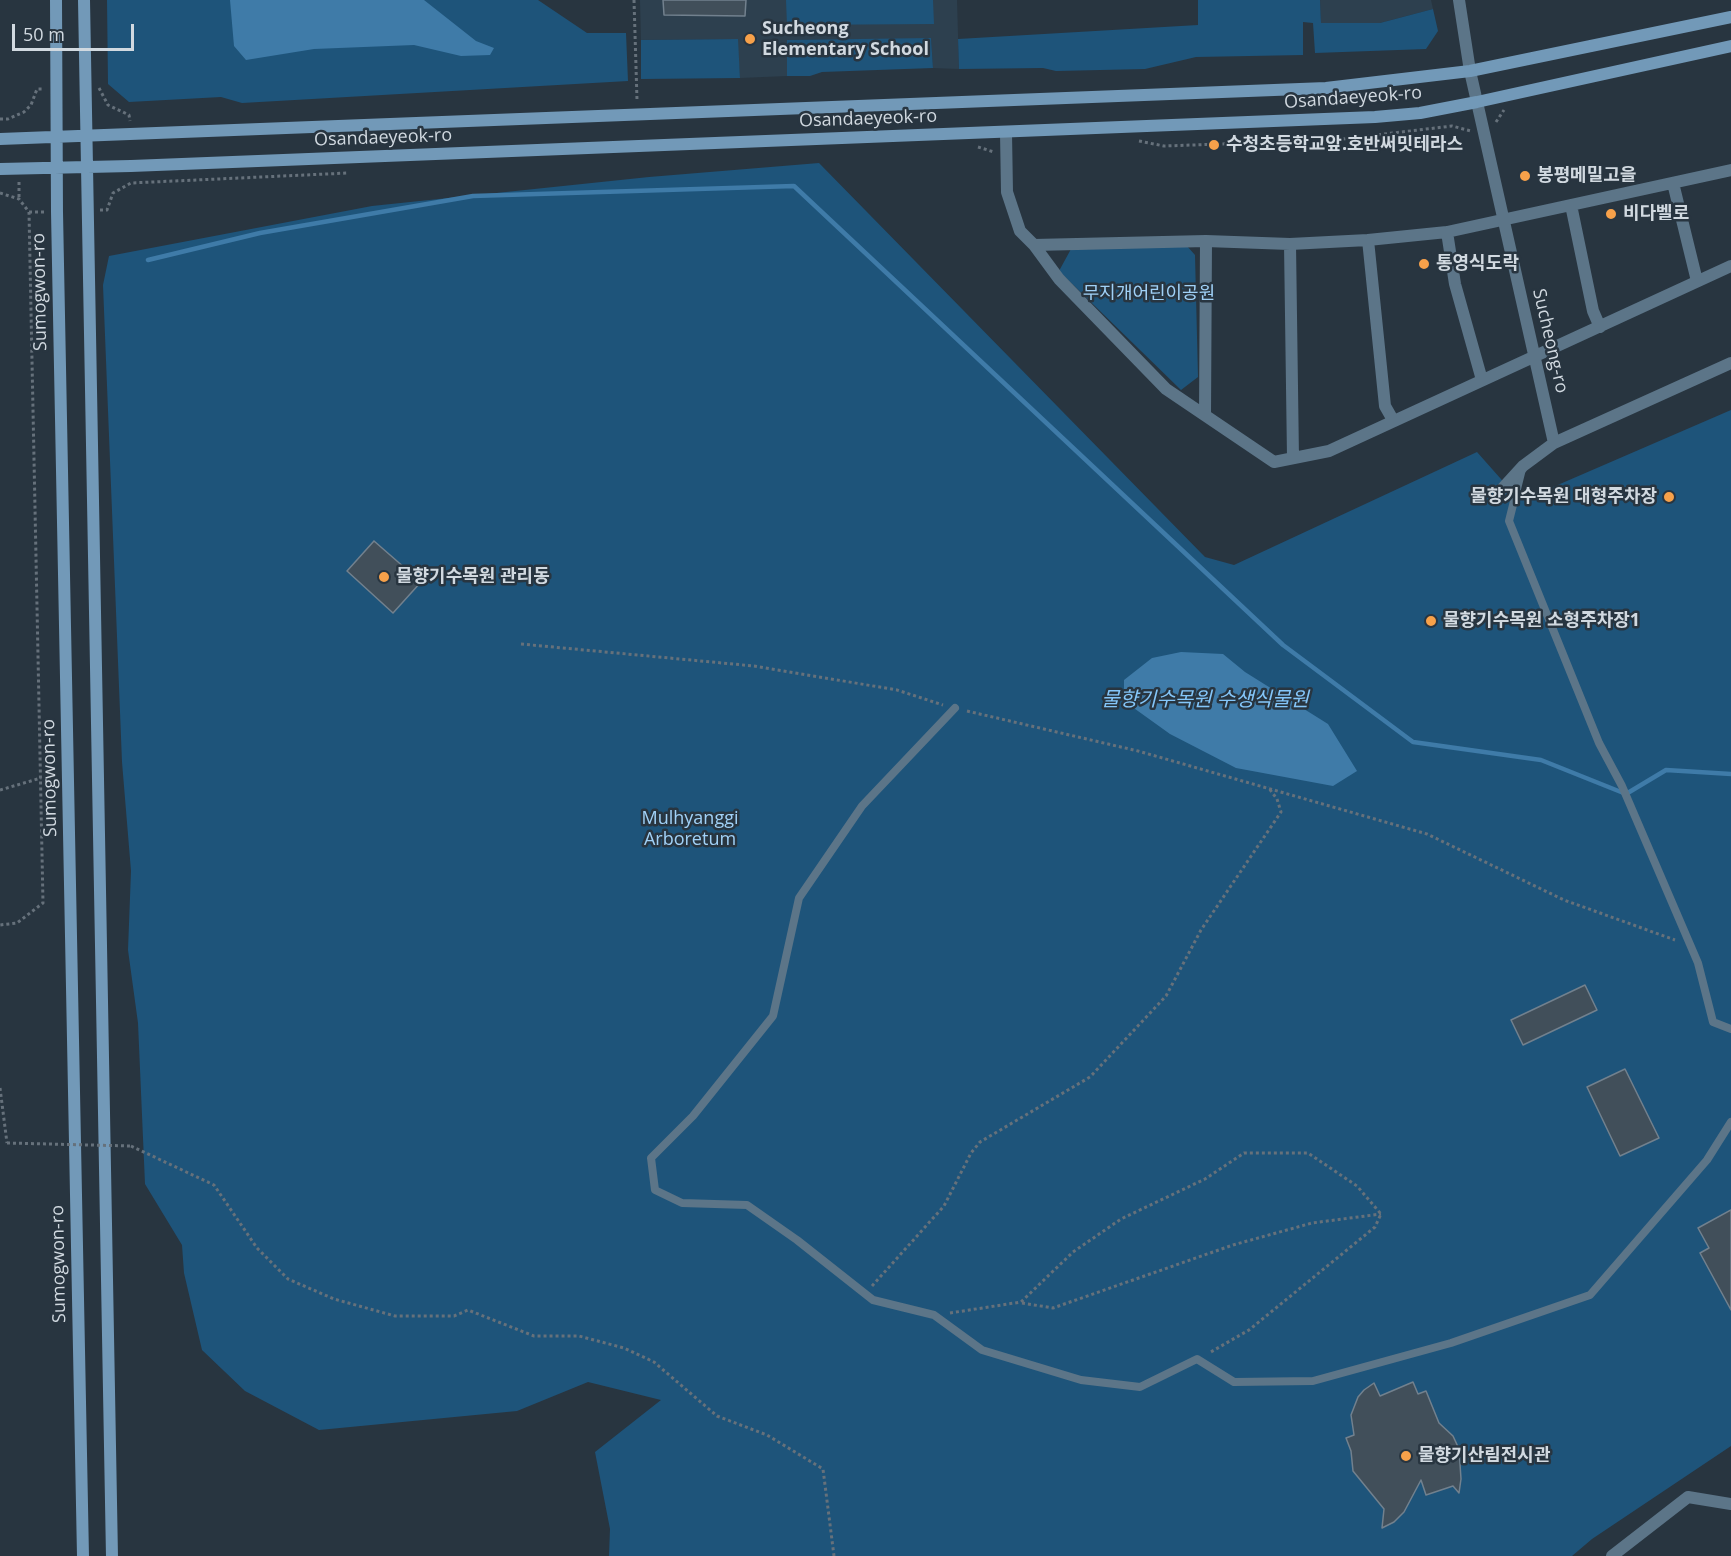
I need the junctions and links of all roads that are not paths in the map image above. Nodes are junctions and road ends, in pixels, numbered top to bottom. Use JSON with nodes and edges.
{"nodes":[{"id":1,"x":56,"y":0,"type":"edge"},
{"id":2,"x":84,"y":0,"type":"edge"},
{"id":3,"x":1459,"y":0,"type":"edge"},
{"id":4,"x":1731,"y":17,"type":"edge"},
{"id":5,"x":1731,"y":46,"type":"edge"},
{"id":6,"x":1470,"y":71,"type":"junction"},
{"id":7,"x":1477,"y":102,"type":"junction"},
{"id":8,"x":1006,"y":133,"type":"junction"},
{"id":9,"x":86,"y":137,"type":"junction"},
{"id":10,"x":56,"y":138,"type":"junction"},
{"id":11,"x":0,"y":139,"type":"edge"},
{"id":12,"x":87,"y":166,"type":"junction"},
{"id":13,"x":56,"y":168,"type":"junction"},
{"id":14,"x":0,"y":169,"type":"edge"},
{"id":15,"x":1731,"y":170,"type":"edge"},
{"id":16,"x":1673,"y":183,"type":"junction"},
{"id":17,"x":1571,"y":205,"type":"junction"},
{"id":18,"x":1503,"y":219,"type":"junction"},
{"id":19,"x":1447,"y":232,"type":"junction"},
{"id":20,"x":1368,"y":240,"type":"junction"},
{"id":21,"x":1206,"y":241,"type":"junction"},
{"id":22,"x":1290,"y":244,"type":"junction"},
{"id":23,"x":1034,"y":245,"type":"junction"},
{"id":24,"x":1731,"y":266,"type":"edge"},
{"id":25,"x":1697,"y":281,"type":"junction"},
{"id":26,"x":1600,"y":327,"type":"junction"},
{"id":27,"x":1535,"y":358,"type":"junction"},
{"id":28,"x":1731,"y":363,"type":"edge"},
{"id":29,"x":1482,"y":380,"type":"junction"},
{"id":30,"x":1205,"y":415,"type":"junction"},
{"id":31,"x":1393,"y":420,"type":"junction"},
{"id":32,"x":1554,"y":443,"type":"junction"},
{"id":33,"x":1293,"y":458,"type":"junction"},
{"id":34,"x":1523,"y":466,"type":"junction"},
{"id":35,"x":1502,"y":489,"type":"dead end"},
{"id":36,"x":955,"y":708,"type":"road end"},
{"id":37,"x":1731,"y":1029,"type":"edge"},
{"id":38,"x":1731,"y":1122,"type":"edge"},
{"id":39,"x":1731,"y":1504,"type":"edge"},
{"id":40,"x":83,"y":1556,"type":"edge"},
{"id":41,"x":112,"y":1556,"type":"edge"},
{"id":42,"x":1612,"y":1556,"type":"edge"}],
"edges":[{"from":1,"to":10,"type":"main road","name":"Sumogwon-ro"},
{"from":2,"to":9,"type":"main road"},
{"from":3,"to":6,"type":"street","name":"Sucheong-ro"},
{"from":4,"to":6,"type":"main road","name":"Osandaeyeok-ro"},
{"from":5,"to":7,"type":"main road","name":"Osandaeyeok-ro"},
{"from":6,"to":7,"type":"street","name":"Sucheong-ro"},
{"from":6,"to":9,"type":"main road","name":"Osandaeyeok-ro"},
{"from":7,"to":8,"type":"main road","name":"Osandaeyeok-ro"},
{"from":7,"to":18,"type":"street","name":"Sucheong-ro"},
{"from":8,"to":12,"type":"main road","name":"Osandaeyeok-ro"},
{"from":8,"to":23,"type":"street"},
{"from":9,"to":10,"type":"main road","name":"Osandaeyeok-ro"},
{"from":9,"to":12,"type":"main road"},
{"from":10,"to":11,"type":"main road","name":"Osandaeyeok-ro"},
{"from":10,"to":13,"type":"main road","name":"Sumogwon-ro"},
{"from":12,"to":13,"type":"main road","name":"Osandaeyeok-ro"},
{"from":12,"to":41,"type":"main road"},
{"from":13,"to":14,"type":"main road","name":"Osandaeyeok-ro"},
{"from":13,"to":40,"type":"main road","name":"Sumogwon-ro"},
{"from":15,"to":16,"type":"street"},
{"from":16,"to":17,"type":"street"},
{"from":16,"to":25,"type":"street"},
{"from":17,"to":18,"type":"street"},
{"from":17,"to":26,"type":"street"},
{"from":18,"to":19,"type":"street"},
{"from":18,"to":27,"type":"street","name":"Sucheong-ro"},
{"from":19,"to":20,"type":"street"},
{"from":19,"to":29,"type":"street"},
{"from":20,"to":22,"type":"street"},
{"from":20,"to":31,"type":"street"},
{"from":21,"to":22,"type":"street"},
{"from":21,"to":23,"type":"street"},
{"from":21,"to":30,"type":"street"},
{"from":22,"to":33,"type":"street"},
{"from":23,"to":30,"type":"street"},
{"from":24,"to":25,"type":"street"},
{"from":25,"to":26,"type":"street"},
{"from":26,"to":27,"type":"street"},
{"from":27,"to":29,"type":"street"},
{"from":27,"to":32,"type":"street","name":"Sucheong-ro"},
{"from":28,"to":32,"type":"street"},
{"from":29,"to":31,"type":"street"},
{"from":30,"to":33,"type":"street"},
{"from":31,"to":33,"type":"street"},
{"from":32,"to":34,"type":"street"},
{"from":34,"to":35,"type":"street"},
{"from":34,"to":37,"type":"lane"},
{"from":36,"to":38,"type":"lane"},
{"from":39,"to":42,"type":"street"}]}
